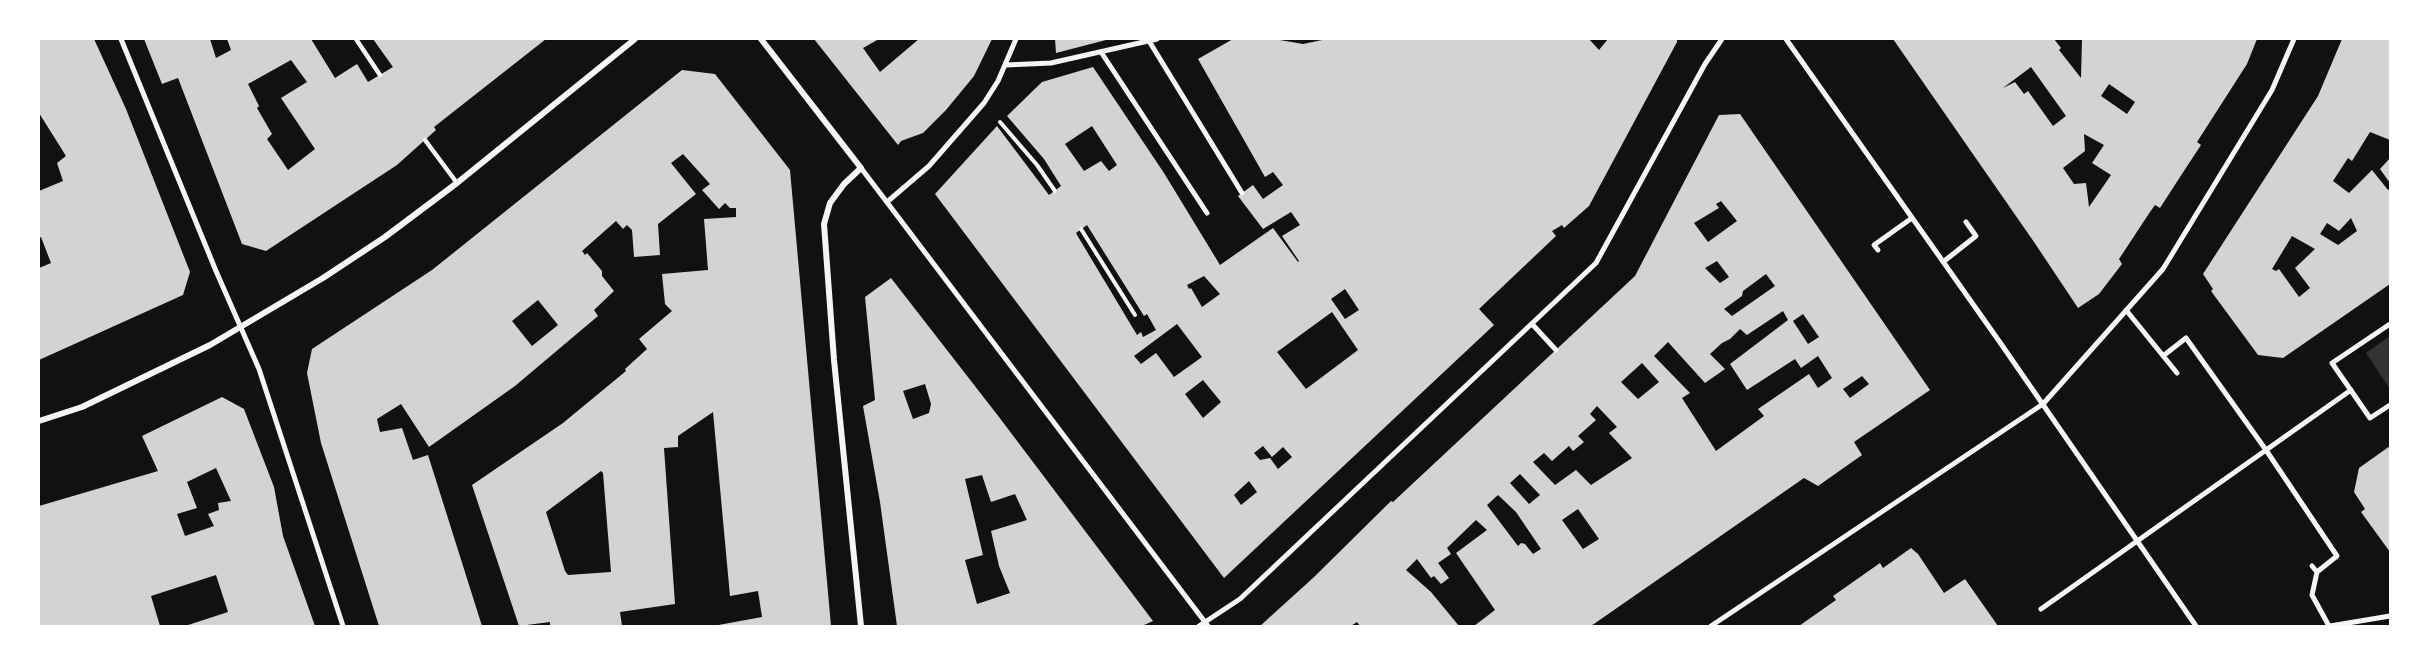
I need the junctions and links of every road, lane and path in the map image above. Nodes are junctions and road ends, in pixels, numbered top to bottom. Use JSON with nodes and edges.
{"nodes":[{"id":1,"x":121,"y":39,"type":"edge"},
{"id":2,"x":356,"y":39,"type":"edge"},
{"id":3,"x":635,"y":39,"type":"edge"},
{"id":4,"x":761,"y":39,"type":"edge"},
{"id":5,"x":1016,"y":39,"type":"edge"},
{"id":6,"x":1157,"y":39,"type":"edge"},
{"id":7,"x":1722,"y":39,"type":"edge"},
{"id":8,"x":1786,"y":39,"type":"edge"},
{"id":9,"x":2294,"y":39,"type":"edge"},
{"id":10,"x":1149,"y":41,"type":"junction"},
{"id":11,"x":1101,"y":52,"type":"junction"},
{"id":12,"x":1006,"y":65,"type":"junction"},
{"id":13,"x":380,"y":75,"type":"dead end"},
{"id":14,"x":984,"y":103,"type":"junction"},
{"id":15,"x":425,"y":140,"type":"dead end"},
{"id":16,"x":861,"y":168,"type":"junction"},
{"id":17,"x":457,"y":183,"type":"junction"},
{"id":18,"x":1054,"y":191,"type":"dead end"},
{"id":19,"x":1242,"y":193,"type":"dead end"},
{"id":20,"x":887,"y":202,"type":"junction"},
{"id":21,"x":1207,"y":213,"type":"dead end"},
{"id":22,"x":1912,"y":218,"type":"junction"},
{"id":23,"x":1966,"y":222,"type":"dead end"},
{"id":24,"x":1081,"y":229,"type":"dead end"},
{"id":25,"x":1878,"y":250,"type":"dead end"},
{"id":26,"x":1943,"y":262,"type":"junction"},
{"id":27,"x":2126,"y":310,"type":"junction"},
{"id":28,"x":1135,"y":315,"type":"dead end"},
{"id":29,"x":1532,"y":324,"type":"junction"},
{"id":30,"x":2390,"y":324,"type":"edge"},
{"id":31,"x":241,"y":327,"type":"junction"},
{"id":32,"x":1556,"y":350,"type":"dead end"},
{"id":33,"x":2163,"y":356,"type":"junction"},
{"id":34,"x":2177,"y":373,"type":"dead end"},
{"id":35,"x":2351,"y":390,"type":"junction"},
{"id":36,"x":2043,"y":404,"type":"junction"},
{"id":37,"x":2390,"y":405,"type":"edge"},
{"id":38,"x":39,"y":421,"type":"edge"},
{"id":39,"x":2266,"y":450,"type":"junction"},
{"id":40,"x":2137,"y":541,"type":"junction"},
{"id":41,"x":2312,"y":566,"type":"dead end"},
{"id":42,"x":2317,"y":572,"type":"junction"},
{"id":43,"x":2041,"y":609,"type":"dead end"},
{"id":44,"x":2390,"y":616,"type":"edge"},
{"id":45,"x":1207,"y":624,"type":"edge"},
{"id":46,"x":343,"y":626,"type":"edge"},
{"id":47,"x":861,"y":626,"type":"edge"},
{"id":48,"x":1199,"y":626,"type":"edge"},
{"id":49,"x":1711,"y":626,"type":"edge"},
{"id":50,"x":2196,"y":626,"type":"edge"},
{"id":51,"x":2330,"y":626,"type":"edge"}],
"edges":[{"from":1,"to":31,"type":"street"},
{"from":2,"to":13,"type":"lane"},
{"from":3,"to":17,"type":"street"},
{"from":4,"to":16,"type":"street"},
{"from":5,"to":12,"type":"street"},
{"from":6,"to":10,"type":"street"},
{"from":7,"to":29,"type":"street"},
{"from":8,"to":22,"type":"street"},
{"from":9,"to":27,"type":"street"},
{"from":10,"to":11,"type":"street"},
{"from":10,"to":19,"type":"street"},
{"from":11,"to":12,"type":"street"},
{"from":11,"to":21,"type":"street"},
{"from":12,"to":14,"type":"street"},
{"from":14,"to":18,"type":"path"},
{"from":14,"to":20,"type":"street"},
{"from":15,"to":17,"type":"lane"},
{"from":16,"to":20,"type":"street"},
{"from":16,"to":47,"type":"street"},
{"from":17,"to":31,"type":"street"},
{"from":20,"to":45,"type":"street"},
{"from":22,"to":25,"type":"street"},
{"from":22,"to":26,"type":"street"},
{"from":23,"to":26,"type":"street"},
{"from":24,"to":28,"type":"path"},
{"from":26,"to":36,"type":"street"},
{"from":27,"to":33,"type":"street"},
{"from":27,"to":36,"type":"street"},
{"from":29,"to":32,"type":"street"},
{"from":29,"to":45,"type":"street"},
{"from":30,"to":35,"type":"street"},
{"from":31,"to":38,"type":"street"},
{"from":31,"to":46,"type":"street"},
{"from":33,"to":34,"type":"street"},
{"from":33,"to":39,"type":"street"},
{"from":35,"to":37,"type":"street"},
{"from":35,"to":39,"type":"street"},
{"from":36,"to":40,"type":"street"},
{"from":36,"to":49,"type":"street"},
{"from":39,"to":40,"type":"street"},
{"from":39,"to":42,"type":"street"},
{"from":40,"to":43,"type":"street"},
{"from":40,"to":50,"type":"street"},
{"from":41,"to":42,"type":"street"},
{"from":42,"to":51,"type":"street"},
{"from":44,"to":51,"type":"street"},
{"from":45,"to":48,"type":"street"}]}
